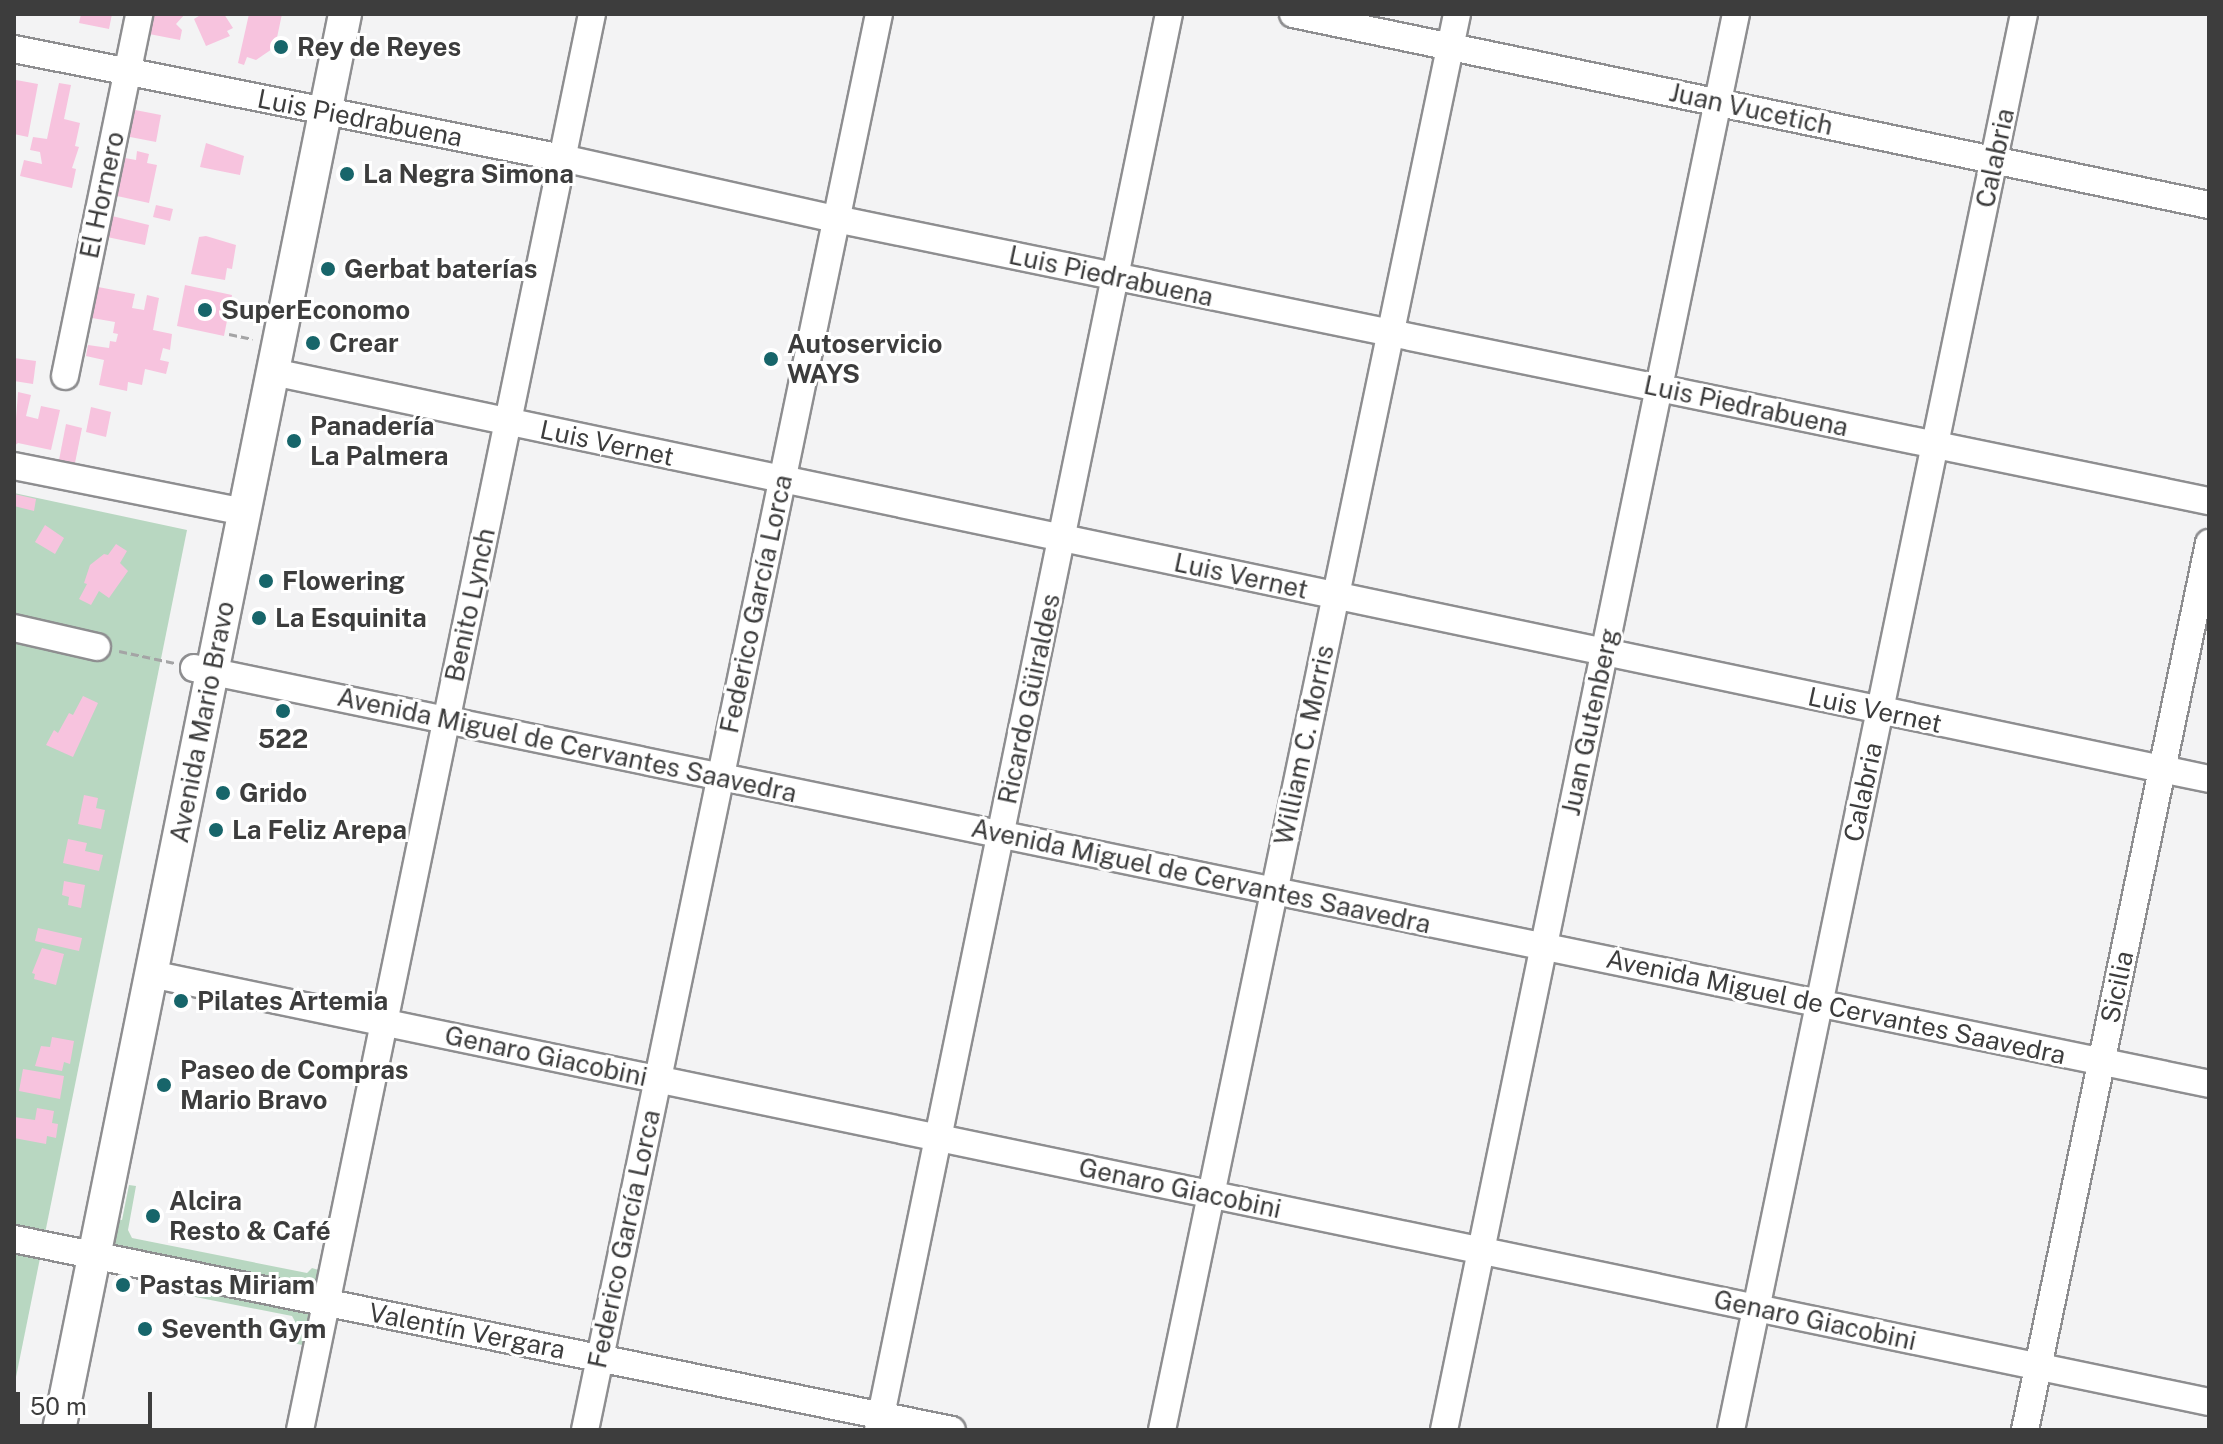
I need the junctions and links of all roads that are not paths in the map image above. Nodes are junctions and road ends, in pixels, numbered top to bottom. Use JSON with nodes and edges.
{"nodes":[{"id":1,"x":139,"y":14,"type":"edge"},
{"id":2,"x":325,"y":14,"type":"edge"},
{"id":3,"x":345,"y":14,"type":"edge"},
{"id":4,"x":592,"y":14,"type":"edge"},
{"id":5,"x":879,"y":14,"type":"edge"},
{"id":6,"x":1169,"y":14,"type":"edge"},
{"id":7,"x":1293,"y":14,"type":"edge"},
{"id":8,"x":1457,"y":14,"type":"edge"},
{"id":9,"x":1736,"y":14,"type":"edge"},
{"id":10,"x":2024,"y":14,"type":"edge"},
{"id":11,"x":1450,"y":47,"type":"junction"},
{"id":12,"x":14,"y":49,"type":"edge"},
{"id":13,"x":127,"y":73,"type":"junction"},
{"id":14,"x":1718,"y":103,"type":"junction"},
{"id":15,"x":316,"y":108,"type":"junction"},
{"id":16,"x":562,"y":158,"type":"junction"},
{"id":17,"x":1994,"y":160,"type":"junction"},
{"id":18,"x":2209,"y":205,"type":"edge"},
{"id":19,"x":836,"y":219,"type":"junction"},
{"id":20,"x":1115,"y":276,"type":"junction"},
{"id":21,"x":1390,"y":333,"type":"junction"},
{"id":22,"x":273,"y":372,"type":"junction"},
{"id":23,"x":65,"y":376,"type":"dead end"},
{"id":24,"x":1659,"y":388,"type":"junction"},
{"id":25,"x":508,"y":422,"type":"junction"},
{"id":26,"x":1935,"y":445,"type":"junction"},
{"id":27,"x":14,"y":466,"type":"edge"},
{"id":28,"x":782,"y":480,"type":"junction"},
{"id":29,"x":2209,"y":501,"type":"edge"},
{"id":30,"x":235,"y":510,"type":"junction"},
{"id":31,"x":1062,"y":539,"type":"junction"},
{"id":32,"x":2209,"y":543,"type":"edge"},
{"id":33,"x":1335,"y":596,"type":"junction"},
{"id":34,"x":14,"y":628,"type":"edge"},
{"id":35,"x":97,"y":647,"type":"road end"},
{"id":36,"x":1604,"y":653,"type":"junction"},
{"id":37,"x":203,"y":670,"type":"junction"},
{"id":38,"x":1880,"y":712,"type":"junction"},
{"id":39,"x":447,"y":720,"type":"junction"},
{"id":40,"x":2162,"y":770,"type":"junction"},
{"id":41,"x":720,"y":776,"type":"junction"},
{"id":42,"x":2209,"y":779,"type":"edge"},
{"id":43,"x":1001,"y":834,"type":"junction"},
{"id":44,"x":1274,"y":891,"type":"junction"},
{"id":45,"x":1544,"y":946,"type":"junction"},
{"id":46,"x":151,"y":974,"type":"junction"},
{"id":47,"x":1820,"y":1004,"type":"junction"},
{"id":48,"x":383,"y":1022,"type":"junction"},
{"id":49,"x":2102,"y":1062,"type":"junction"},
{"id":50,"x":657,"y":1079,"type":"junction"},
{"id":51,"x":2209,"y":1084,"type":"edge"},
{"id":52,"x":938,"y":1138,"type":"junction"},
{"id":53,"x":1211,"y":1194,"type":"junction"},
{"id":54,"x":14,"y":1239,"type":"edge"},
{"id":55,"x":1481,"y":1251,"type":"junction"},
{"id":56,"x":85,"y":1254,"type":"junction"},
{"id":57,"x":326,"y":1303,"type":"junction"},
{"id":58,"x":1756,"y":1308,"type":"junction"},
{"id":59,"x":600,"y":1358,"type":"junction"},
{"id":60,"x":2038,"y":1367,"type":"junction"},
{"id":61,"x":2209,"y":1402,"type":"edge"},
{"id":62,"x":880,"y":1423,"type":"edge"},
{"id":63,"x":40,"y":1430,"type":"edge"},
{"id":64,"x":59,"y":1430,"type":"edge"},
{"id":65,"x":300,"y":1430,"type":"edge"},
{"id":66,"x":585,"y":1430,"type":"edge"},
{"id":67,"x":952,"y":1430,"type":"edge"},
{"id":68,"x":1162,"y":1430,"type":"edge"},
{"id":69,"x":1444,"y":1430,"type":"edge"},
{"id":70,"x":1731,"y":1430,"type":"edge"},
{"id":71,"x":2025,"y":1430,"type":"edge"}],
"edges":[{"from":1,"to":13,"type":"street","name":"El Hornero"},
{"from":2,"to":15,"type":"main road","name":"Avenida Mario Bravo"},
{"from":3,"to":15,"type":"main road","name":"Avenida Mario Bravo"},
{"from":4,"to":16,"type":"street","name":"Benito Lynch"},
{"from":5,"to":19,"type":"street","name":"Federico García Lorca"},
{"from":6,"to":20,"type":"street","name":"Ricardo Güiraldes"},
{"from":7,"to":11,"type":"street","name":"Juan Vucetich"},
{"from":8,"to":11,"type":"street","name":"William C. Morris"},
{"from":9,"to":14,"type":"street","name":"Juan Gutenberg"},
{"from":10,"to":17,"type":"street","name":"Calabria"},
{"from":11,"to":14,"type":"street","name":"Juan Vucetich"},
{"from":11,"to":21,"type":"street","name":"William C. Morris"},
{"from":12,"to":13,"type":"street","name":"Luis Piedrabuena"},
{"from":13,"to":15,"type":"street","name":"Luis Piedrabuena"},
{"from":13,"to":23,"type":"street","name":"El Hornero"},
{"from":14,"to":17,"type":"street","name":"Juan Vucetich"},
{"from":14,"to":24,"type":"street","name":"Juan Gutenberg"},
{"from":15,"to":16,"type":"street","name":"Luis Piedrabuena"},
{"from":15,"to":22,"type":"main road","name":"Avenida Mario Bravo"},
{"from":15,"to":30,"type":"main road","name":"Avenida Mario Bravo"},
{"from":16,"to":19,"type":"street","name":"Luis Piedrabuena"},
{"from":16,"to":25,"type":"street","name":"Benito Lynch"},
{"from":17,"to":18,"type":"street","name":"Juan Vucetich"},
{"from":17,"to":26,"type":"street","name":"Calabria"},
{"from":19,"to":20,"type":"street","name":"Luis Piedrabuena"},
{"from":19,"to":28,"type":"street","name":"Federico García Lorca"},
{"from":20,"to":21,"type":"street","name":"Luis Piedrabuena"},
{"from":20,"to":31,"type":"street","name":"Ricardo Güiraldes"},
{"from":21,"to":24,"type":"street","name":"Luis Piedrabuena"},
{"from":21,"to":33,"type":"street","name":"William C. Morris"},
{"from":22,"to":25,"type":"street","name":"Luis Vernet"},
{"from":22,"to":30,"type":"main road","name":"Avenida Mario Bravo"},
{"from":24,"to":26,"type":"street","name":"Luis Piedrabuena"},
{"from":24,"to":36,"type":"street","name":"Juan Gutenberg"},
{"from":25,"to":28,"type":"street","name":"Luis Vernet"},
{"from":25,"to":39,"type":"street","name":"Benito Lynch"},
{"from":26,"to":29,"type":"street","name":"Luis Piedrabuena"},
{"from":26,"to":38,"type":"street","name":"Calabria"},
{"from":27,"to":30,"type":"street"},
{"from":28,"to":31,"type":"street","name":"Luis Vernet"},
{"from":28,"to":41,"type":"street","name":"Federico García Lorca"},
{"from":30,"to":37,"type":"main road","name":"Avenida Mario Bravo"},
{"from":31,"to":33,"type":"street","name":"Luis Vernet"},
{"from":31,"to":43,"type":"street","name":"Ricardo Güiraldes"},
{"from":32,"to":40,"type":"street","name":"Sicilia"},
{"from":33,"to":36,"type":"street","name":"Luis Vernet"},
{"from":33,"to":44,"type":"street","name":"William C. Morris"},
{"from":34,"to":35,"type":"street"},
{"from":36,"to":38,"type":"street","name":"Luis Vernet"},
{"from":36,"to":45,"type":"street","name":"Juan Gutenberg"},
{"from":37,"to":39,"type":"street","name":"Avenida Miguel de Cervantes Saavedra"},
{"from":37,"to":46,"type":"main road","name":"Avenida Mario Bravo"},
{"from":37,"to":56,"type":"main road","name":"Avenida Mario Bravo"},
{"from":38,"to":40,"type":"street","name":"Luis Vernet"},
{"from":38,"to":47,"type":"street","name":"Calabria"},
{"from":39,"to":41,"type":"street","name":"Avenida Miguel de Cervantes Saavedra"},
{"from":39,"to":48,"type":"street","name":"Benito Lynch"},
{"from":40,"to":42,"type":"street","name":"Luis Vernet"},
{"from":40,"to":49,"type":"street","name":"Sicilia"},
{"from":41,"to":43,"type":"street","name":"Avenida Miguel de Cervantes Saavedra"},
{"from":41,"to":50,"type":"street","name":"Federico García Lorca"},
{"from":43,"to":44,"type":"street","name":"Avenida Miguel de Cervantes Saavedra"},
{"from":43,"to":52,"type":"street","name":"Ricardo Güiraldes"},
{"from":44,"to":45,"type":"street","name":"Avenida Miguel de Cervantes Saavedra"},
{"from":44,"to":53,"type":"street","name":"William C. Morris"},
{"from":45,"to":47,"type":"street","name":"Avenida Miguel de Cervantes Saavedra"},
{"from":45,"to":55,"type":"street","name":"Juan Gutenberg"},
{"from":46,"to":48,"type":"street","name":"Genaro Giacobini"},
{"from":46,"to":56,"type":"main road","name":"Avenida Mario Bravo"},
{"from":47,"to":49,"type":"street","name":"Avenida Miguel de Cervantes Saavedra"},
{"from":47,"to":58,"type":"street","name":"Calabria"},
{"from":48,"to":50,"type":"street","name":"Genaro Giacobini"},
{"from":48,"to":57,"type":"street","name":"Benito Lynch"},
{"from":49,"to":51,"type":"street","name":"Avenida Miguel de Cervantes Saavedra"},
{"from":49,"to":60,"type":"street","name":"Sicilia"},
{"from":50,"to":52,"type":"street","name":"Genaro Giacobini"},
{"from":50,"to":59,"type":"street","name":"Federico García Lorca"},
{"from":52,"to":53,"type":"street","name":"Genaro Giacobini"},
{"from":52,"to":62,"type":"street","name":"Ricardo Güiraldes"},
{"from":53,"to":55,"type":"street","name":"Genaro Giacobini"},
{"from":53,"to":68,"type":"street","name":"William C. Morris"},
{"from":54,"to":56,"type":"street","name":"Valentín Vergara"},
{"from":55,"to":58,"type":"street","name":"Genaro Giacobini"},
{"from":55,"to":69,"type":"street","name":"Juan Gutenberg"},
{"from":56,"to":57,"type":"street","name":"Valentín Vergara"},
{"from":56,"to":63,"type":"main road","name":"Avenida Mario Bravo"},
{"from":56,"to":64,"type":"main road","name":"Avenida Mario Bravo"},
{"from":57,"to":59,"type":"street","name":"Valentín Vergara"},
{"from":57,"to":65,"type":"street","name":"Benito Lynch"},
{"from":58,"to":60,"type":"street","name":"Genaro Giacobini"},
{"from":58,"to":70,"type":"street","name":"Calabria"},
{"from":59,"to":62,"type":"street","name":"Valentín Vergara"},
{"from":59,"to":66,"type":"street","name":"Federico García Lorca"},
{"from":60,"to":61,"type":"street","name":"Genaro Giacobini"},
{"from":60,"to":71,"type":"street","name":"Sicilia"},
{"from":62,"to":67,"type":"street","name":"Valentín Vergara"}]}
